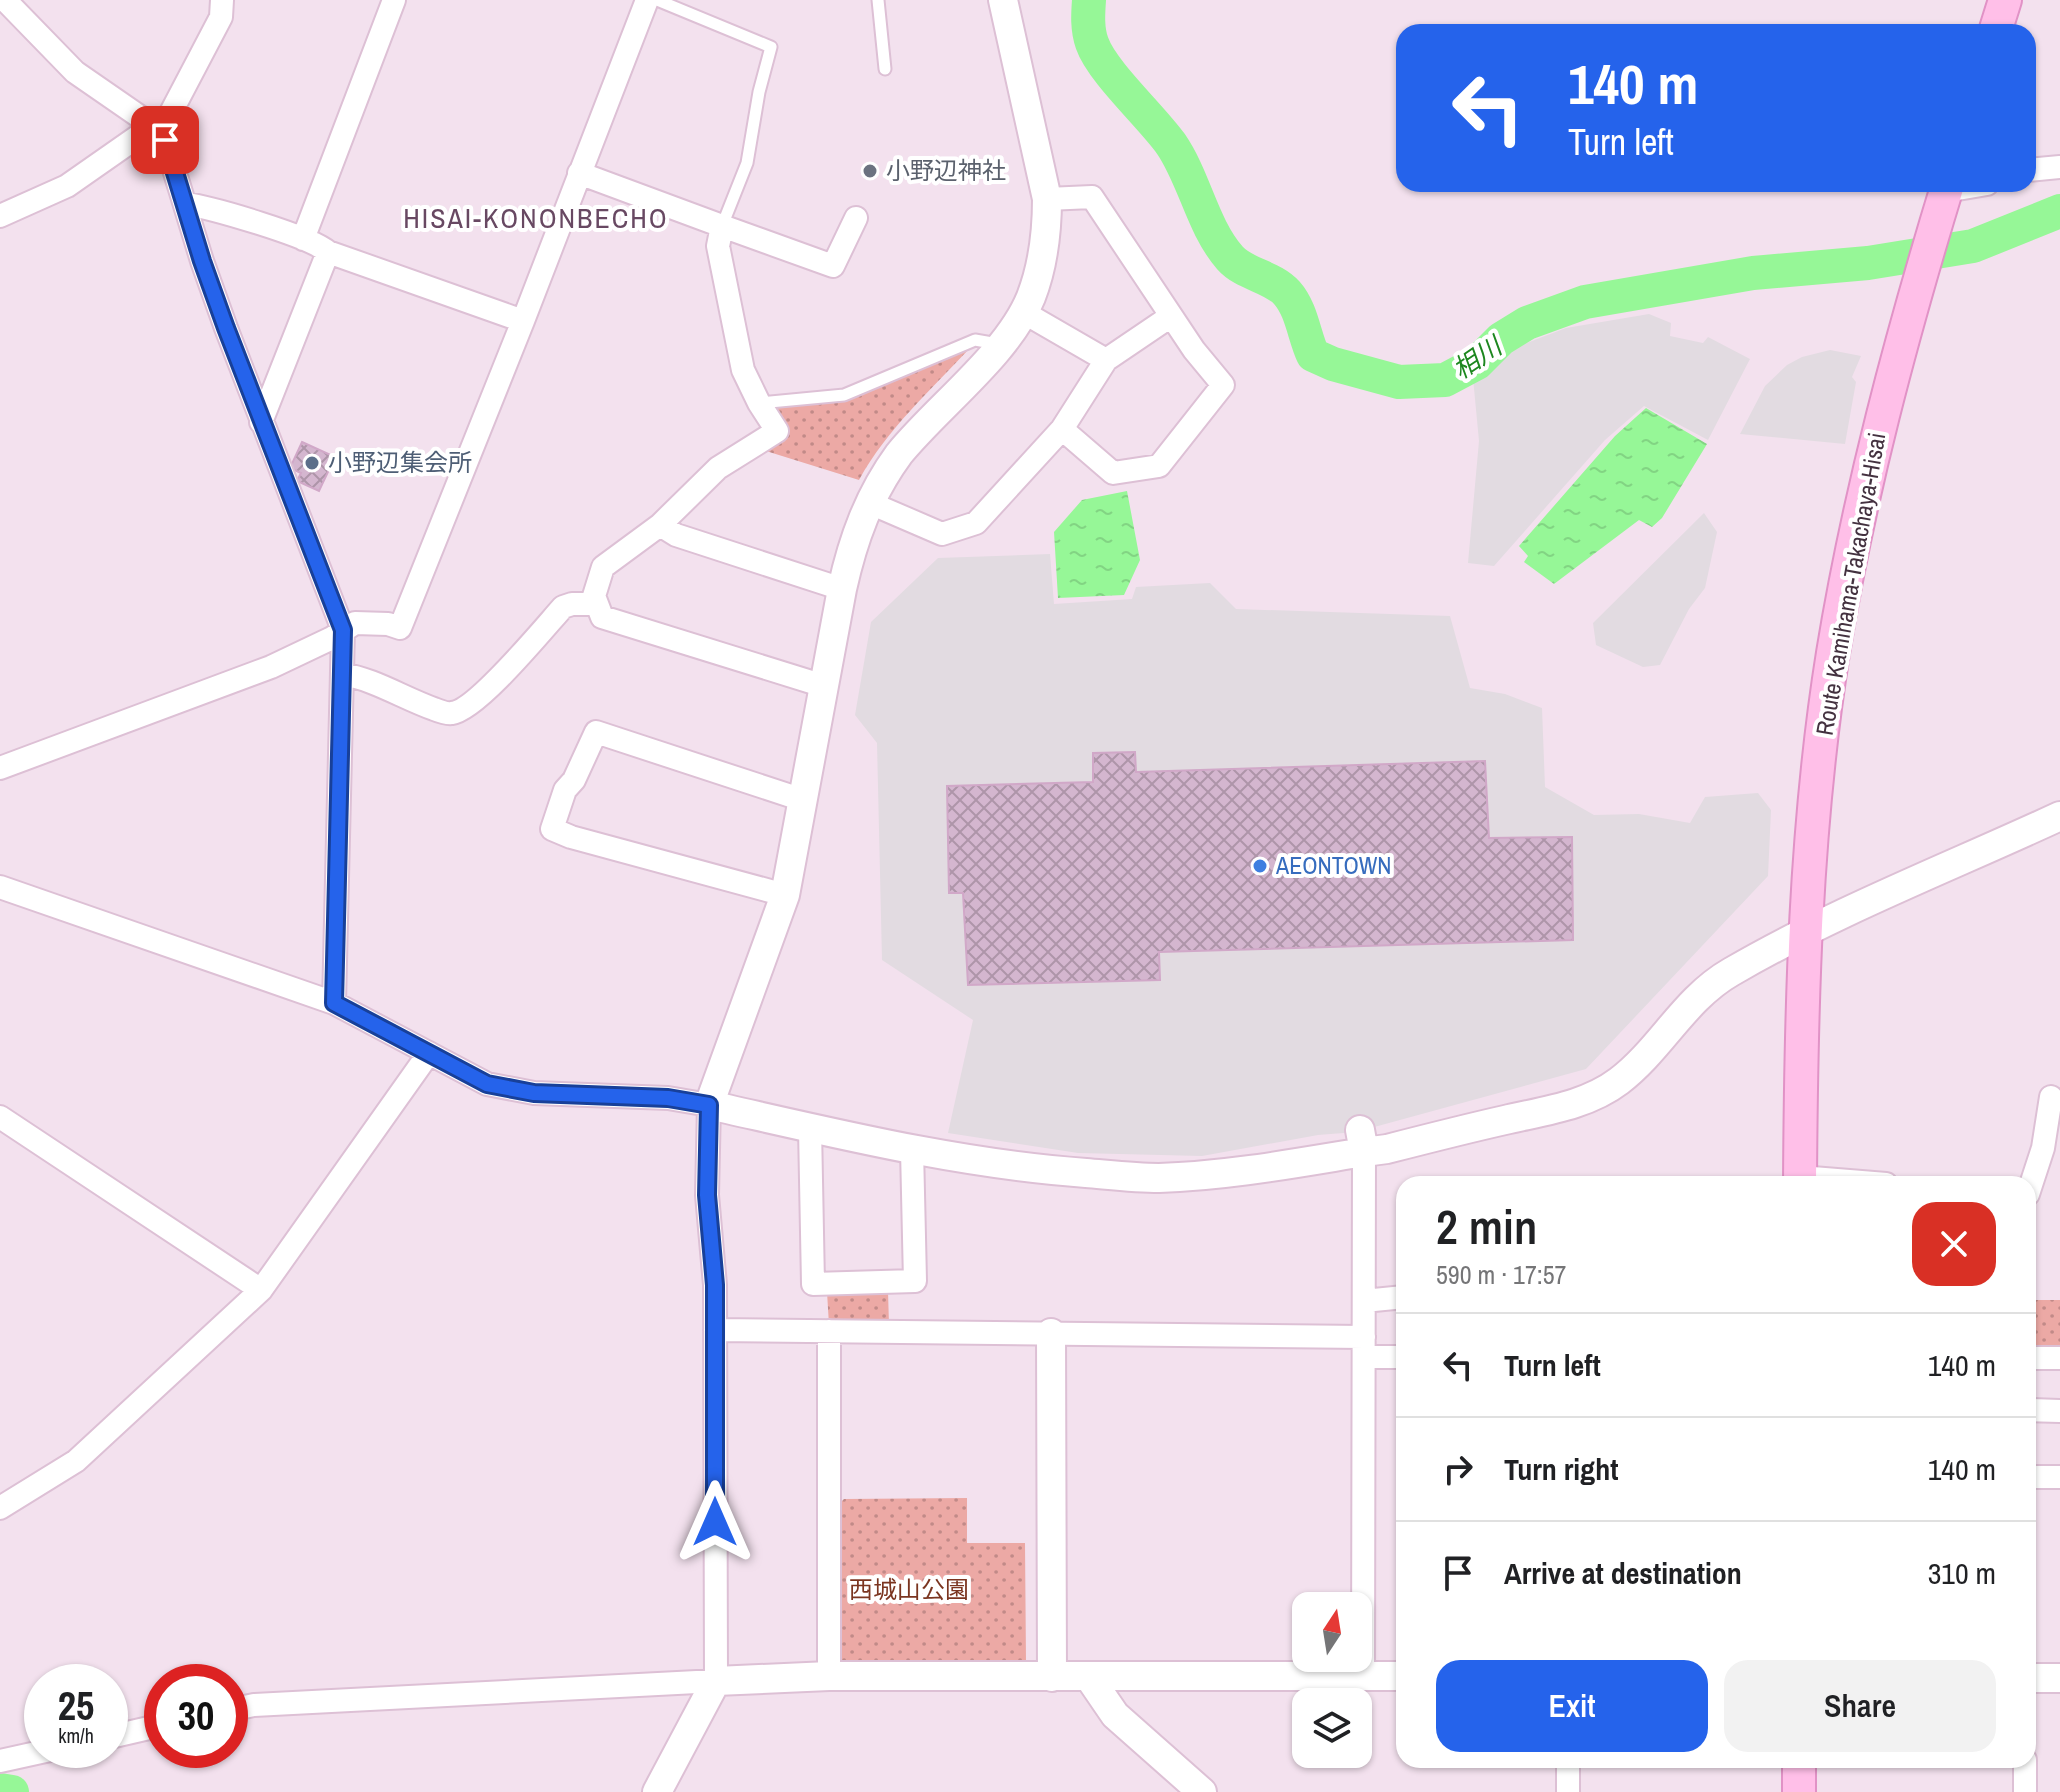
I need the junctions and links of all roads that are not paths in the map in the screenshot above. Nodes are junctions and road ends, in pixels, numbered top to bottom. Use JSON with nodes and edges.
{"nodes":[{"id":1,"x":5,"y":0,"type":"edge"},
{"id":2,"x":222,"y":0,"type":"edge"},
{"id":3,"x":394,"y":0,"type":"edge"},
{"id":4,"x":647,"y":0,"type":"edge"},
{"id":5,"x":657,"y":0,"type":"edge"},
{"id":6,"x":878,"y":0,"type":"edge"},
{"id":7,"x":1003,"y":0,"type":"edge"},
{"id":8,"x":2005,"y":0,"type":"edge"},
{"id":9,"x":1998,"y":24,"type":"edge"},
{"id":10,"x":885,"y":69,"type":"dead end"},
{"id":11,"x":156,"y":128,"type":"junction"},
{"id":12,"x":2060,"y":167,"type":"edge"},
{"id":13,"x":2036,"y":169,"type":"edge"},
{"id":14,"x":579,"y":173,"type":"junction"},
{"id":15,"x":1964,"y":192,"type":"edge"},
{"id":16,"x":1047,"y":199,"type":"junction"},
{"id":17,"x":1944,"y":199,"type":"edge"},
{"id":18,"x":185,"y":204,"type":"junction"},
{"id":19,"x":0,"y":216,"type":"edge"},
{"id":20,"x":856,"y":218,"type":"dead end"},
{"id":21,"x":722,"y":226,"type":"junction"},
{"id":22,"x":303,"y":239,"type":"junction"},
{"id":23,"x":328,"y":252,"type":"junction"},
{"id":24,"x":1023,"y":312,"type":"junction"},
{"id":25,"x":1171,"y":316,"type":"junction"},
{"id":26,"x":523,"y":321,"type":"junction"},
{"id":27,"x":1000,"y":345,"type":"junction"},
{"id":28,"x":1106,"y":360,"type":"junction"},
{"id":29,"x":759,"y":403,"type":"junction"},
{"id":30,"x":261,"y":422,"type":"junction"},
{"id":31,"x":1062,"y":429,"type":"junction"},
{"id":32,"x":870,"y":503,"type":"junction"},
{"id":33,"x":660,"y":525,"type":"junction"},
{"id":34,"x":842,"y":589,"type":"junction"},
{"id":35,"x":596,"y":604,"type":"junction"},
{"id":36,"x":343,"y":630,"type":"junction"},
{"id":37,"x":342,"y":674,"type":"junction"},
{"id":38,"x":824,"y":686,"type":"junction"},
{"id":39,"x":0,"y":768,"type":"edge"},
{"id":40,"x":803,"y":800,"type":"junction"},
{"id":41,"x":2060,"y":816,"type":"edge"},
{"id":42,"x":0,"y":887,"type":"edge"},
{"id":43,"x":785,"y":895,"type":"junction"},
{"id":44,"x":1806,"y":930,"type":"junction"},
{"id":45,"x":334,"y":1003,"type":"junction"},
{"id":46,"x":429,"y":1053,"type":"junction"},
{"id":47,"x":2051,"y":1097,"type":"dead end"},
{"id":48,"x":709,"y":1105,"type":"junction"},
{"id":49,"x":0,"y":1117,"type":"edge"},
{"id":50,"x":810,"y":1128,"type":"junction"},
{"id":51,"x":1362,"y":1141,"type":"junction"},
{"id":52,"x":912,"y":1149,"type":"junction"},
{"id":53,"x":1800,"y":1176,"type":"edge"},
{"id":54,"x":2034,"y":1176,"type":"edge"},
{"id":55,"x":261,"y":1290,"type":"junction"},
{"id":56,"x":1396,"y":1298,"type":"edge"},
{"id":57,"x":1364,"y":1301,"type":"junction"},
{"id":58,"x":715,"y":1330,"type":"junction"},
{"id":59,"x":829,"y":1331,"type":"junction"},
{"id":60,"x":1051,"y":1333,"type":"junction"},
{"id":61,"x":1364,"y":1347,"type":"junction"},
{"id":62,"x":1396,"y":1355,"type":"edge"},
{"id":63,"x":2036,"y":1358,"type":"edge"},
{"id":64,"x":2060,"y":1358,"type":"edge"},
{"id":65,"x":2036,"y":1410,"type":"edge"},
{"id":66,"x":2060,"y":1411,"type":"edge"},
{"id":67,"x":2036,"y":1477,"type":"edge"},
{"id":68,"x":2060,"y":1477,"type":"edge"},
{"id":69,"x":0,"y":1508,"type":"edge"},
{"id":70,"x":829,"y":1676,"type":"junction"},
{"id":71,"x":1363,"y":1676,"type":"junction"},
{"id":72,"x":1396,"y":1676,"type":"edge"},
{"id":73,"x":1052,"y":1677,"type":"junction"},
{"id":74,"x":1089,"y":1677,"type":"junction"},
{"id":75,"x":2036,"y":1678,"type":"edge"},
{"id":76,"x":2060,"y":1678,"type":"edge"},
{"id":77,"x":716,"y":1681,"type":"junction"},
{"id":78,"x":248,"y":1706,"type":"edge"},
{"id":79,"x":24,"y":1756,"type":"edge"},
{"id":80,"x":0,"y":1761,"type":"edge"},
{"id":81,"x":1568,"y":1768,"type":"edge"},
{"id":82,"x":1799,"y":1768,"type":"edge"},
{"id":83,"x":2025,"y":1768,"type":"edge"},
{"id":84,"x":657,"y":1792,"type":"edge"},
{"id":85,"x":1202,"y":1792,"type":"edge"},
{"id":86,"x":1568,"y":1792,"type":"edge"},
{"id":87,"x":1799,"y":1792,"type":"edge"},
{"id":88,"x":2025,"y":1792,"type":"edge"}],
"edges":[{"from":1,"to":11,"type":"street"},
{"from":2,"to":11,"type":"street"},
{"from":3,"to":22,"type":"street"},
{"from":4,"to":14,"type":"street"},
{"from":5,"to":21,"type":"lane"},
{"from":6,"to":10,"type":"lane"},
{"from":7,"to":16,"type":"street"},
{"from":8,"to":9,"type":"main road"},
{"from":11,"to":18,"type":"street"},
{"from":11,"to":19,"type":"street"},
{"from":12,"to":13,"type":"street"},
{"from":14,"to":21,"type":"street"},
{"from":14,"to":26,"type":"street"},
{"from":15,"to":17,"type":"street"},
{"from":16,"to":24,"type":"street"},
{"from":16,"to":25,"type":"street"},
{"from":17,"to":44,"type":"main road","name":"Route Kamihama-Takachaya-Hisai"},
{"from":18,"to":22,"type":"street"},
{"from":18,"to":30,"type":"street"},
{"from":20,"to":21,"type":"street"},
{"from":21,"to":29,"type":"street"},
{"from":22,"to":23,"type":"street"},
{"from":23,"to":26,"type":"street"},
{"from":23,"to":30,"type":"street"},
{"from":24,"to":27,"type":"street"},
{"from":24,"to":28,"type":"street"},
{"from":25,"to":28,"type":"street"},
{"from":25,"to":31,"type":"street"},
{"from":26,"to":36,"type":"street"},
{"from":27,"to":29,"type":"lane"},
{"from":27,"to":32,"type":"street"},
{"from":28,"to":31,"type":"street"},
{"from":29,"to":33,"type":"street"},
{"from":30,"to":36,"type":"street"},
{"from":31,"to":32,"type":"street"},
{"from":32,"to":34,"type":"street"},
{"from":33,"to":34,"type":"street"},
{"from":33,"to":35,"type":"street"},
{"from":34,"to":38,"type":"street"},
{"from":35,"to":37,"type":"street"},
{"from":35,"to":38,"type":"street"},
{"from":36,"to":37,"type":"street"},
{"from":36,"to":39,"type":"street"},
{"from":37,"to":45,"type":"street"},
{"from":38,"to":40,"type":"street"},
{"from":40,"to":43,"type":"street"},
{"from":40,"to":43,"type":"street"},
{"from":41,"to":44,"type":"street"},
{"from":42,"to":45,"type":"street"},
{"from":43,"to":48,"type":"street"},
{"from":44,"to":51,"type":"street"},
{"from":44,"to":53,"type":"main road","name":"Route Kamihama-Takachaya-Hisai"},
{"from":45,"to":46,"type":"street"},
{"from":46,"to":48,"type":"street"},
{"from":46,"to":55,"type":"street"},
{"from":47,"to":54,"type":"street"},
{"from":48,"to":50,"type":"street"},
{"from":48,"to":58,"type":"street"},
{"from":49,"to":55,"type":"street"},
{"from":50,"to":52,"type":"street"},
{"from":50,"to":52,"type":"street"},
{"from":51,"to":52,"type":"street"},
{"from":51,"to":57,"type":"street"},
{"from":55,"to":69,"type":"street"},
{"from":56,"to":57,"type":"street"},
{"from":57,"to":61,"type":"street"},
{"from":58,"to":59,"type":"street"},
{"from":58,"to":77,"type":"street"},
{"from":59,"to":60,"type":"street"},
{"from":59,"to":70,"type":"street"},
{"from":60,"to":61,"type":"street"},
{"from":60,"to":73,"type":"street"},
{"from":61,"to":62,"type":"street"},
{"from":61,"to":71,"type":"street"},
{"from":63,"to":64,"type":"street"},
{"from":65,"to":66,"type":"street"},
{"from":67,"to":68,"type":"street"},
{"from":70,"to":73,"type":"street"},
{"from":70,"to":77,"type":"street"},
{"from":71,"to":72,"type":"street"},
{"from":71,"to":74,"type":"street"},
{"from":73,"to":74,"type":"street"},
{"from":74,"to":85,"type":"street"},
{"from":75,"to":76,"type":"street"},
{"from":77,"to":78,"type":"street"},
{"from":77,"to":84,"type":"street"},
{"from":79,"to":80,"type":"street"},
{"from":81,"to":86,"type":"street"},
{"from":82,"to":87,"type":"main road"},
{"from":83,"to":88,"type":"street"}]}
